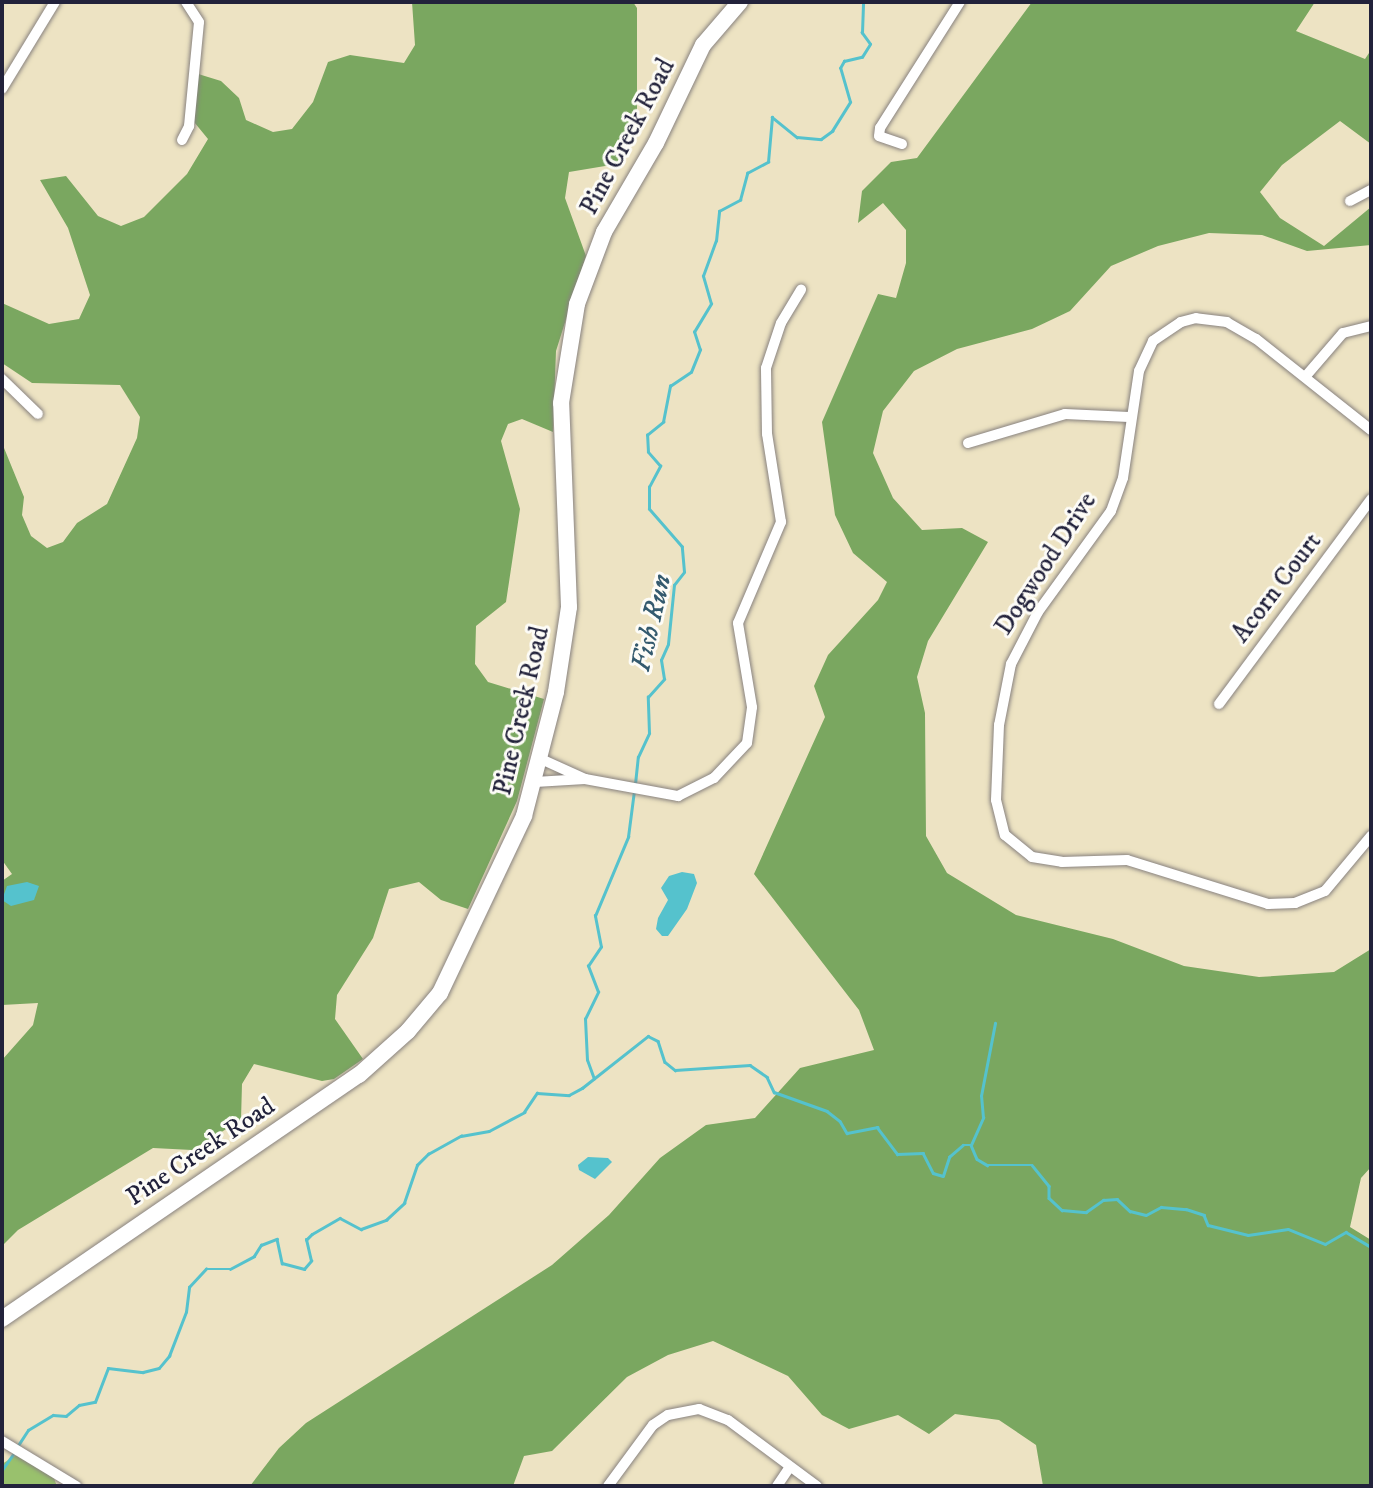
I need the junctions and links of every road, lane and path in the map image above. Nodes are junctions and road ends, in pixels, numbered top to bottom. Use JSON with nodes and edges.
{"nodes":[{"id":1,"x":55,"y":2,"type":"edge"},
{"id":2,"x":186,"y":2,"type":"edge"},
{"id":3,"x":740,"y":2,"type":"edge"},
{"id":4,"x":960,"y":2,"type":"edge"},
{"id":5,"x":2,"y":89,"type":"edge"},
{"id":6,"x":182,"y":140,"type":"dead end"},
{"id":7,"x":902,"y":144,"type":"dead end"},
{"id":8,"x":1371,"y":190,"type":"edge"},
{"id":9,"x":1350,"y":201,"type":"dead end"},
{"id":10,"x":801,"y":290,"type":"dead end"},
{"id":11,"x":1371,"y":326,"type":"edge"},
{"id":12,"x":1305,"y":377,"type":"junction"},
{"id":13,"x":2,"y":379,"type":"edge"},
{"id":14,"x":38,"y":414,"type":"dead end"},
{"id":15,"x":1129,"y":417,"type":"junction"},
{"id":16,"x":1371,"y":430,"type":"edge"},
{"id":17,"x":968,"y":443,"type":"dead end"},
{"id":18,"x":1371,"y":499,"type":"edge"},
{"id":19,"x":1219,"y":704,"type":"dead end"},
{"id":20,"x":541,"y":760,"type":"junction"},
{"id":21,"x":584,"y":779,"type":"junction"},
{"id":22,"x":535,"y":782,"type":"junction"},
{"id":23,"x":1371,"y":836,"type":"edge"},
{"id":24,"x":2,"y":1318,"type":"edge"},
{"id":25,"x":2,"y":1441,"type":"edge"},
{"id":26,"x":789,"y":1468,"type":"junction"},
{"id":27,"x":76,"y":1486,"type":"edge"},
{"id":28,"x":608,"y":1486,"type":"edge"},
{"id":29,"x":777,"y":1486,"type":"edge"},
{"id":30,"x":817,"y":1486,"type":"edge"}],
"edges":[{"from":1,"to":5,"type":"street"},
{"from":2,"to":6,"type":"street"},
{"from":3,"to":20,"type":"street","name":"Pine Creek Road"},
{"from":4,"to":7,"type":"street"},
{"from":8,"to":9,"type":"street"},
{"from":10,"to":21,"type":"street"},
{"from":11,"to":12,"type":"street"},
{"from":12,"to":15,"type":"street","name":"Dogwood Drive"},
{"from":12,"to":16,"type":"street","name":"Dogwood Drive"},
{"from":13,"to":14,"type":"street"},
{"from":15,"to":17,"type":"street"},
{"from":15,"to":23,"type":"street","name":"Dogwood Drive"},
{"from":18,"to":19,"type":"street","name":"Acorn Court"},
{"from":20,"to":21,"type":"street"},
{"from":20,"to":22,"type":"street","name":"Pine Creek Road"},
{"from":21,"to":22,"type":"street"},
{"from":22,"to":24,"type":"street","name":"Pine Creek Road"},
{"from":25,"to":27,"type":"street"},
{"from":26,"to":28,"type":"street"},
{"from":26,"to":29,"type":"street"},
{"from":26,"to":30,"type":"street"}]}
